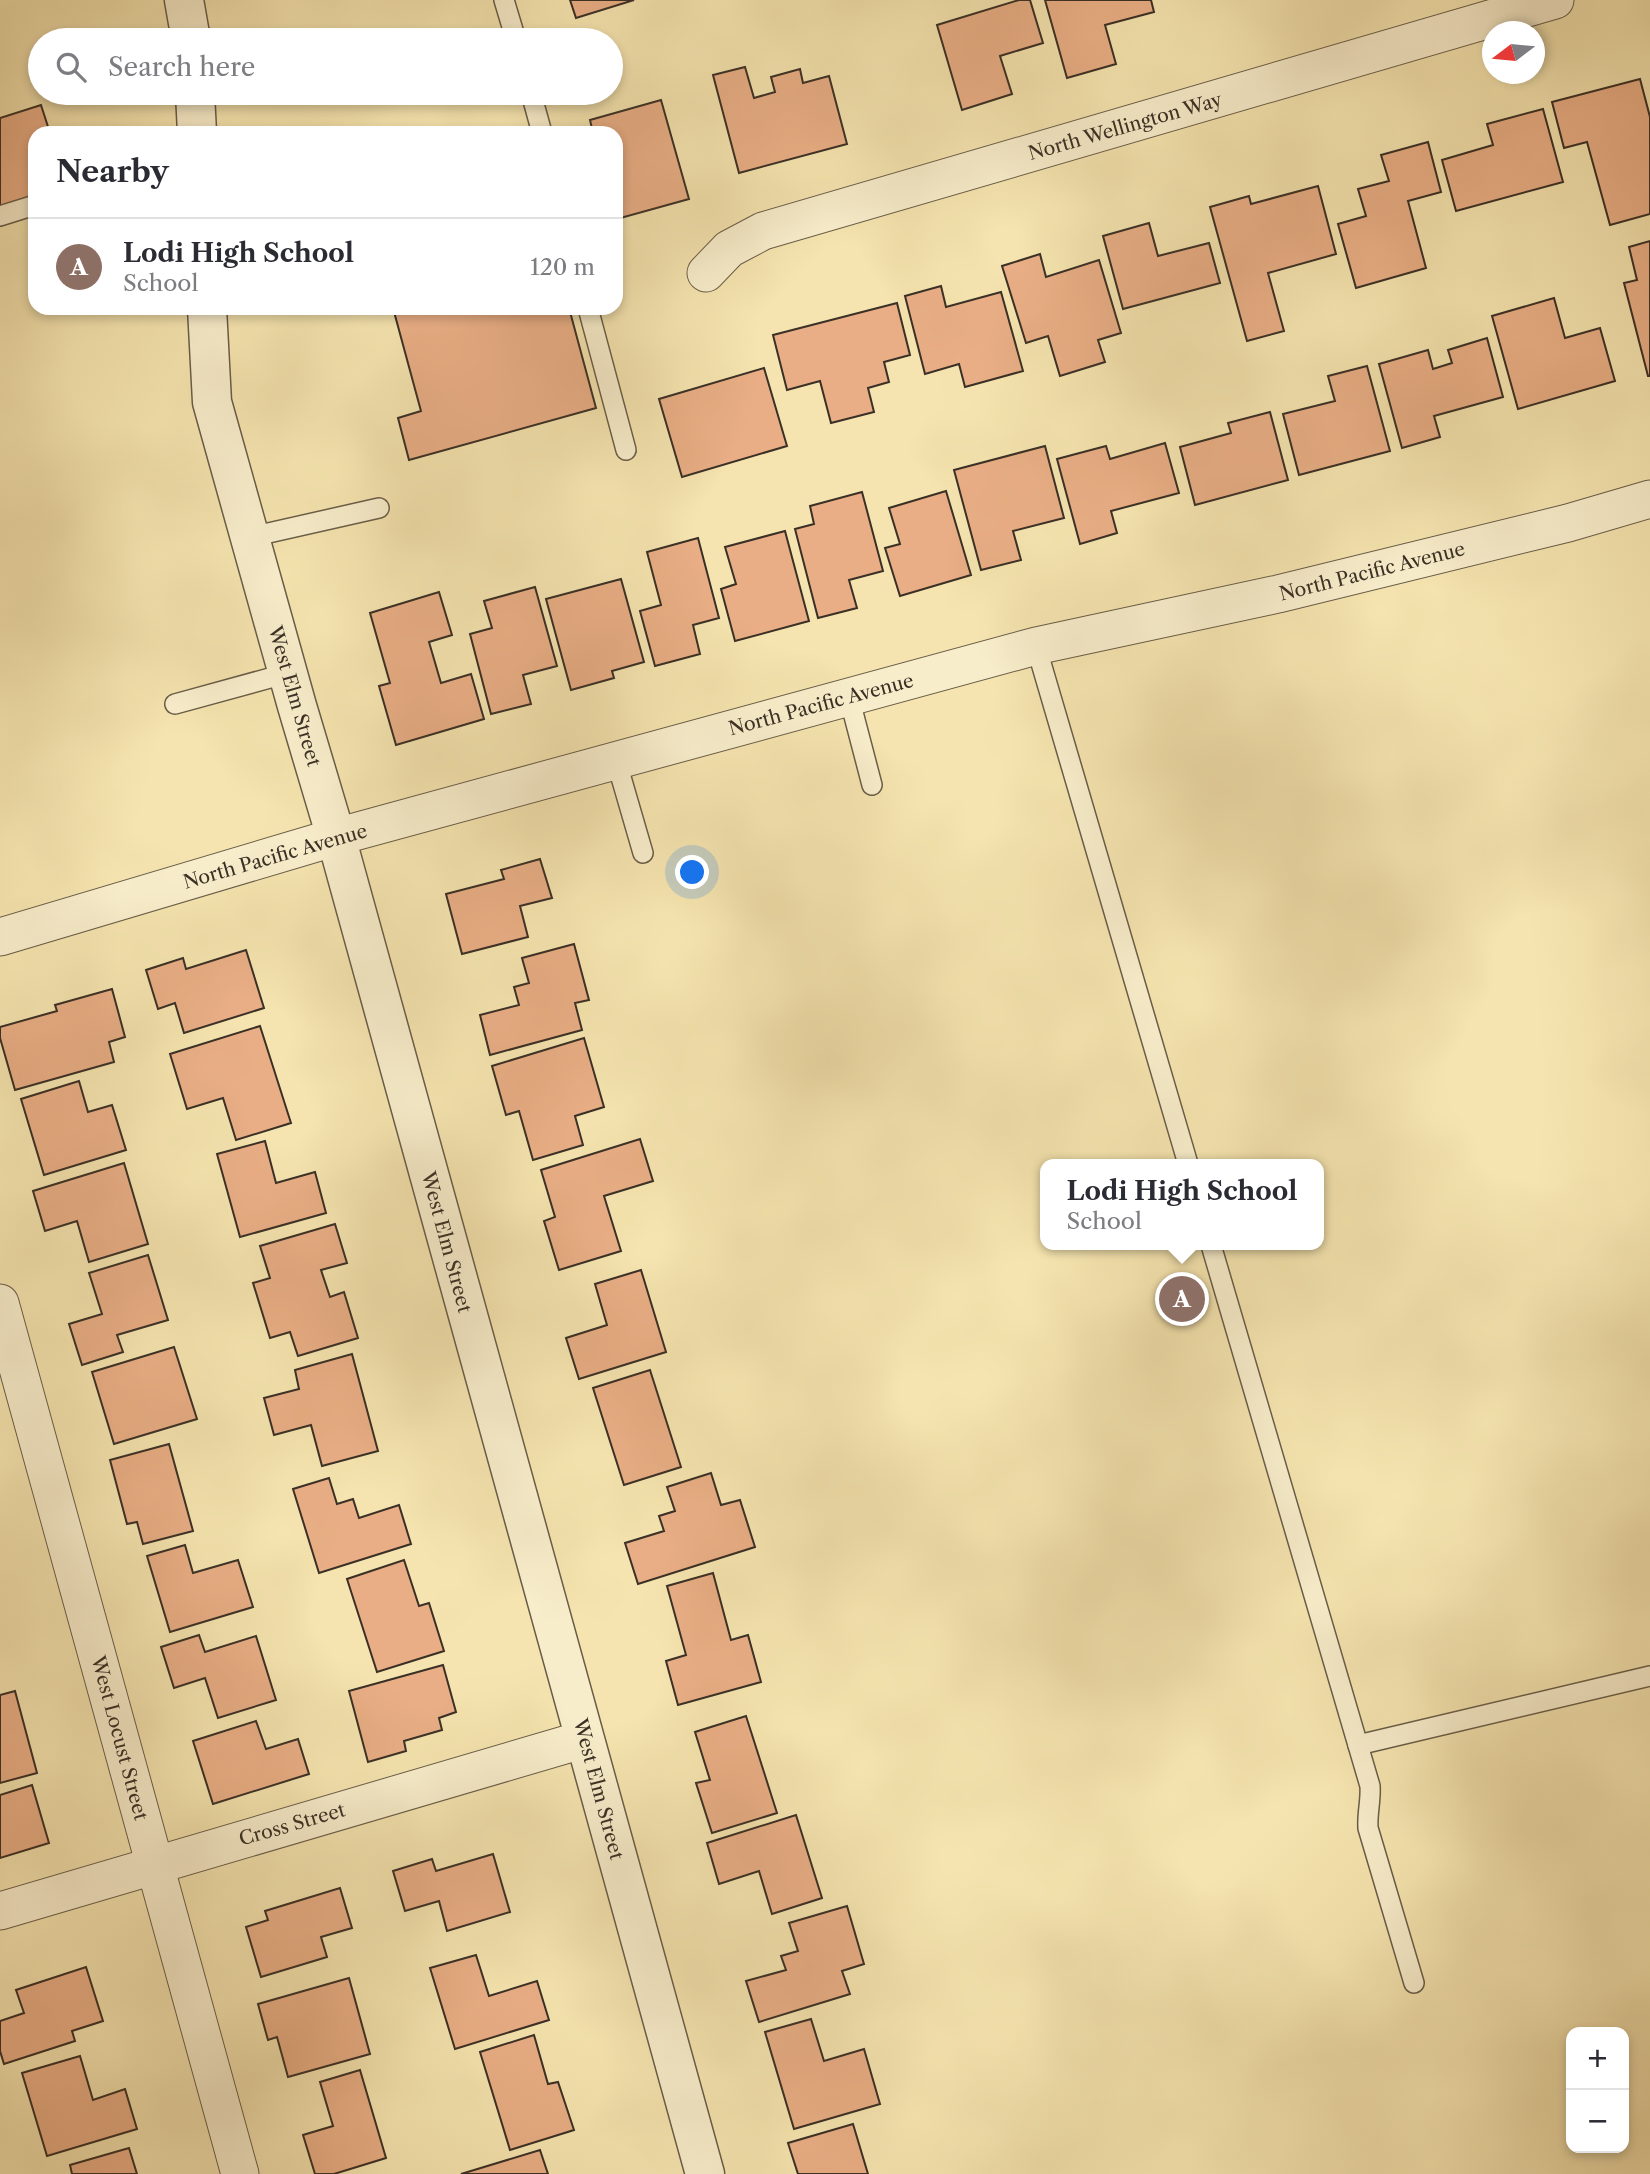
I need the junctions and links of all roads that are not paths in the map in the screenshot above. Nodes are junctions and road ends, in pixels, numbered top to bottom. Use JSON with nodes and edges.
{"nodes":[{"id":1,"x":184,"y":0,"type":"edge"},
{"id":2,"x":504,"y":0,"type":"edge"},
{"id":3,"x":1555,"y":0,"type":"edge"},
{"id":4,"x":189,"y":28,"type":"edge"},
{"id":5,"x":512,"y":28,"type":"edge"},
{"id":6,"x":196,"y":105,"type":"edge"},
{"id":7,"x":534,"y":105,"type":"edge"},
{"id":8,"x":197,"y":126,"type":"edge"},
{"id":9,"x":540,"y":126,"type":"edge"},
{"id":10,"x":28,"y":207,"type":"edge"},
{"id":11,"x":0,"y":216,"type":"edge"},
{"id":12,"x":706,"y":273,"type":"dead end"},
{"id":13,"x":207,"y":315,"type":"edge"},
{"id":14,"x":591,"y":315,"type":"edge"},
{"id":15,"x":626,"y":450,"type":"dead end"},
{"id":16,"x":1650,"y":499,"type":"edge"},
{"id":17,"x":379,"y":508,"type":"dead end"},
{"id":18,"x":250,"y":537,"type":"junction"},
{"id":19,"x":1036,"y":646,"type":"junction"},
{"id":20,"x":288,"y":673,"type":"junction"},
{"id":21,"x":849,"y":697,"type":"junction"},
{"id":22,"x":175,"y":704,"type":"dead end"},
{"id":23,"x":616,"y":760,"type":"junction"},
{"id":24,"x":872,"y":786,"type":"dead end"},
{"id":25,"x":336,"y":837,"type":"junction"},
{"id":26,"x":643,"y":853,"type":"dead end"},
{"id":27,"x":0,"y":937,"type":"edge"},
{"id":28,"x":1187,"y":1159,"type":"edge"},
{"id":29,"x":1212,"y":1250,"type":"edge"},
{"id":30,"x":0,"y":1303,"type":"edge"},
{"id":31,"x":1650,"y":1676,"type":"edge"},
{"id":32,"x":585,"y":1739,"type":"junction"},
{"id":33,"x":1358,"y":1745,"type":"junction"},
{"id":34,"x":155,"y":1864,"type":"junction"},
{"id":35,"x":0,"y":1912,"type":"edge"},
{"id":36,"x":1414,"y":1983,"type":"dead end"},
{"id":37,"x":240,"y":2174,"type":"edge"},
{"id":38,"x":705,"y":2174,"type":"edge"}],
"edges":[{"from":1,"to":4,"type":"street"},
{"from":2,"to":5,"type":"lane"},
{"from":3,"to":12,"type":"street","name":"North Wellington Way"},
{"from":6,"to":8,"type":"street"},
{"from":7,"to":9,"type":"lane"},
{"from":10,"to":11,"type":"lane"},
{"from":13,"to":18,"type":"street","name":"West Elm Street"},
{"from":14,"to":15,"type":"lane"},
{"from":16,"to":19,"type":"street","name":"North Pacific Avenue"},
{"from":17,"to":18,"type":"lane"},
{"from":18,"to":20,"type":"street","name":"West Elm Street"},
{"from":19,"to":21,"type":"street","name":"North Pacific Avenue"},
{"from":19,"to":28,"type":"lane"},
{"from":20,"to":22,"type":"lane"},
{"from":20,"to":25,"type":"street","name":"West Elm Street"},
{"from":21,"to":23,"type":"street","name":"North Pacific Avenue"},
{"from":21,"to":24,"type":"lane"},
{"from":23,"to":25,"type":"street","name":"North Pacific Avenue"},
{"from":23,"to":26,"type":"lane"},
{"from":25,"to":27,"type":"street","name":"North Pacific Avenue"},
{"from":25,"to":32,"type":"street","name":"West Elm Street"},
{"from":29,"to":33,"type":"lane"},
{"from":30,"to":34,"type":"street","name":"West Locust Street"},
{"from":31,"to":33,"type":"lane"},
{"from":32,"to":34,"type":"street","name":"Cross Street"},
{"from":32,"to":38,"type":"street","name":"West Elm Street"},
{"from":33,"to":36,"type":"lane"},
{"from":34,"to":35,"type":"street","name":"Cross Street"},
{"from":34,"to":37,"type":"street","name":"West Locust Street"}]}
